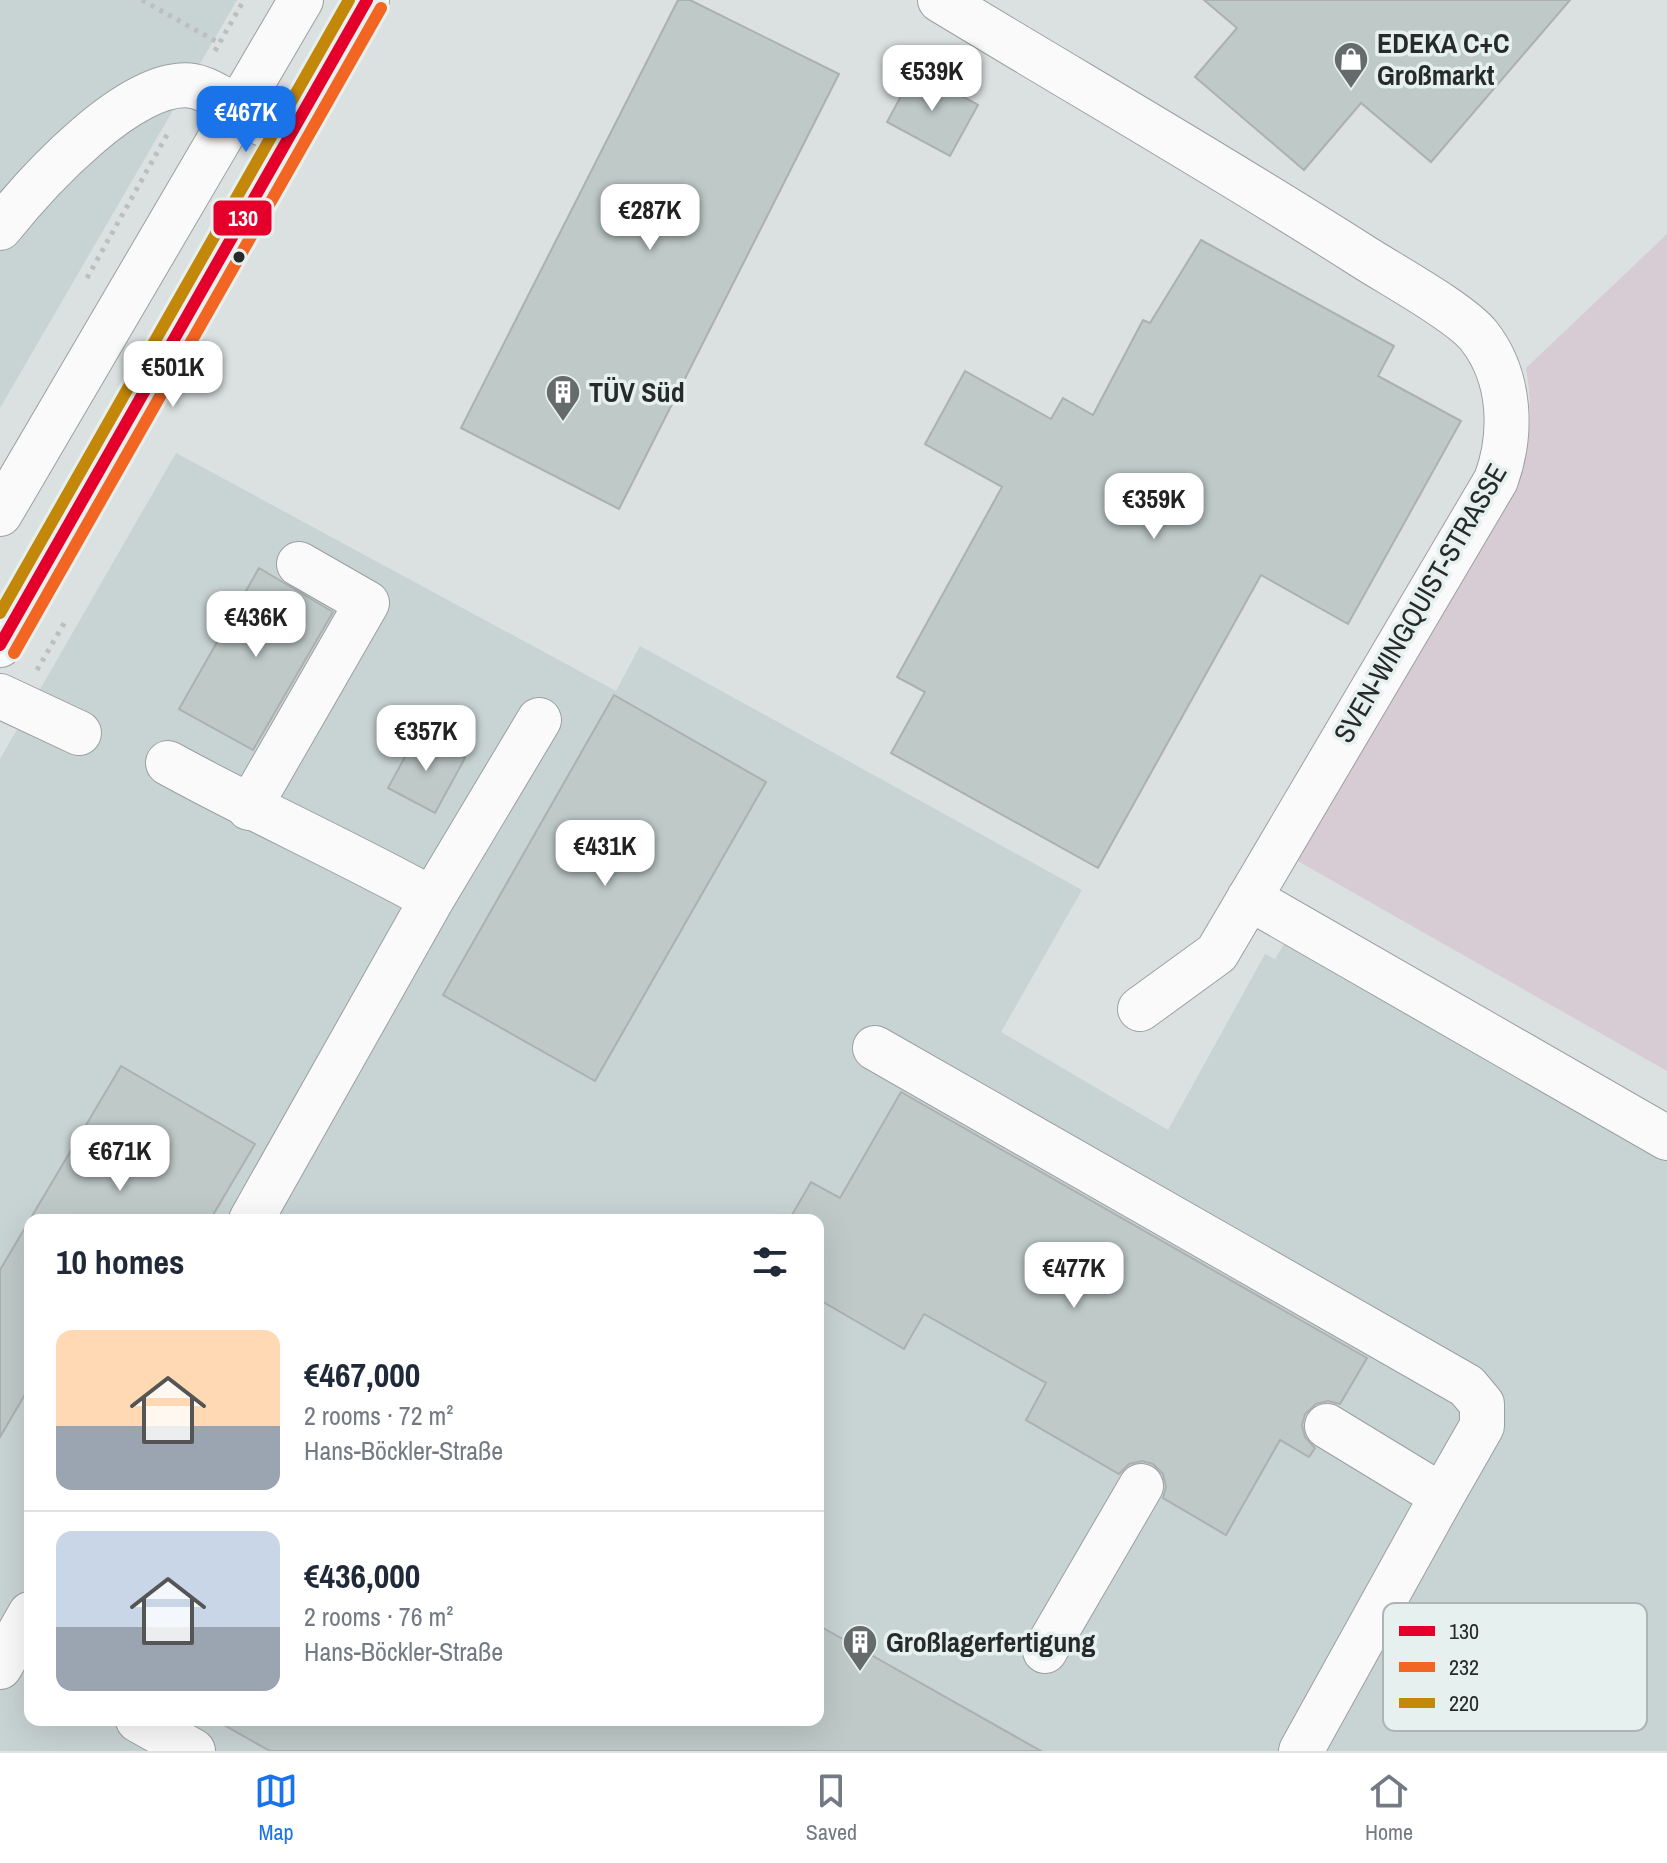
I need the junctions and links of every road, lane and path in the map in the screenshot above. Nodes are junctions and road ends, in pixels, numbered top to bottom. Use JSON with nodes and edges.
{"nodes":[{"id":1,"x":142,"y":0,"type":"edge"},
{"id":2,"x":244,"y":0,"type":"edge"},
{"id":3,"x":301,"y":0,"type":"edge"},
{"id":4,"x":367,"y":0,"type":"edge"},
{"id":5,"x":940,"y":0,"type":"edge"},
{"id":6,"x":219,"y":43,"type":"junction"},
{"id":7,"x":195,"y":86,"type":"junction"},
{"id":8,"x":238,"y":109,"type":"junction"},
{"id":9,"x":290,"y":139,"type":"junction"},
{"id":10,"x":0,"y":228,"type":"edge"},
{"id":11,"x":86,"y":279,"type":"dead end"},
{"id":12,"x":4,"y":497,"type":"edge"},
{"id":13,"x":69,"y":523,"type":"junction"},
{"id":14,"x":299,"y":564,"type":"dead end"},
{"id":15,"x":0,"y":645,"type":"edge"},
{"id":16,"x":0,"y":696,"type":"edge"},
{"id":17,"x":539,"y":720,"type":"dead end"},
{"id":18,"x":79,"y":733,"type":"dead end"},
{"id":19,"x":168,"y":763,"type":"dead end"},
{"id":20,"x":249,"y":808,"type":"junction"},
{"id":21,"x":1249,"y":898,"type":"junction"},
{"id":22,"x":432,"y":899,"type":"junction"},
{"id":23,"x":1140,"y":1009,"type":"dead end"},
{"id":24,"x":875,"y":1048,"type":"dead end"},
{"id":25,"x":1667,"y":1138,"type":"edge"},
{"id":26,"x":254,"y":1214,"type":"edge"},
{"id":27,"x":1327,"y":1426,"type":"dead end"},
{"id":28,"x":1141,"y":1486,"type":"dead end"},
{"id":29,"x":1442,"y":1496,"type":"junction"},
{"id":30,"x":1045,"y":1651,"type":"dead end"},
{"id":31,"x":150,"y":1726,"type":"edge"},
{"id":32,"x":193,"y":1751,"type":"edge"},
{"id":33,"x":1301,"y":1751,"type":"edge"}],
"edges":[{"from":1,"to":6,"type":"path"},
{"from":2,"to":6,"type":"path"},
{"from":3,"to":8,"type":"street"},
{"from":4,"to":9,"type":"street"},
{"from":5,"to":21,"type":"street","name":"SVEN-WINGQUIST-STRASSE"},
{"from":6,"to":7,"type":"path"},
{"from":7,"to":8,"type":"street"},
{"from":7,"to":10,"type":"street"},
{"from":7,"to":11,"type":"path"},
{"from":8,"to":9,"type":"street"},
{"from":8,"to":12,"type":"street"},
{"from":9,"to":13,"type":"street"},
{"from":12,"to":13,"type":"street"},
{"from":13,"to":15,"type":"street"},
{"from":14,"to":20,"type":"street"},
{"from":16,"to":18,"type":"street"},
{"from":17,"to":22,"type":"street"},
{"from":19,"to":20,"type":"street"},
{"from":20,"to":22,"type":"street"},
{"from":21,"to":23,"type":"street","name":"SVEN-WINGQUIST-STRASSE"},
{"from":21,"to":25,"type":"street"},
{"from":22,"to":26,"type":"street"},
{"from":24,"to":29,"type":"street"},
{"from":27,"to":29,"type":"street"},
{"from":28,"to":30,"type":"street"},
{"from":29,"to":33,"type":"street"},
{"from":31,"to":32,"type":"street"}]}
